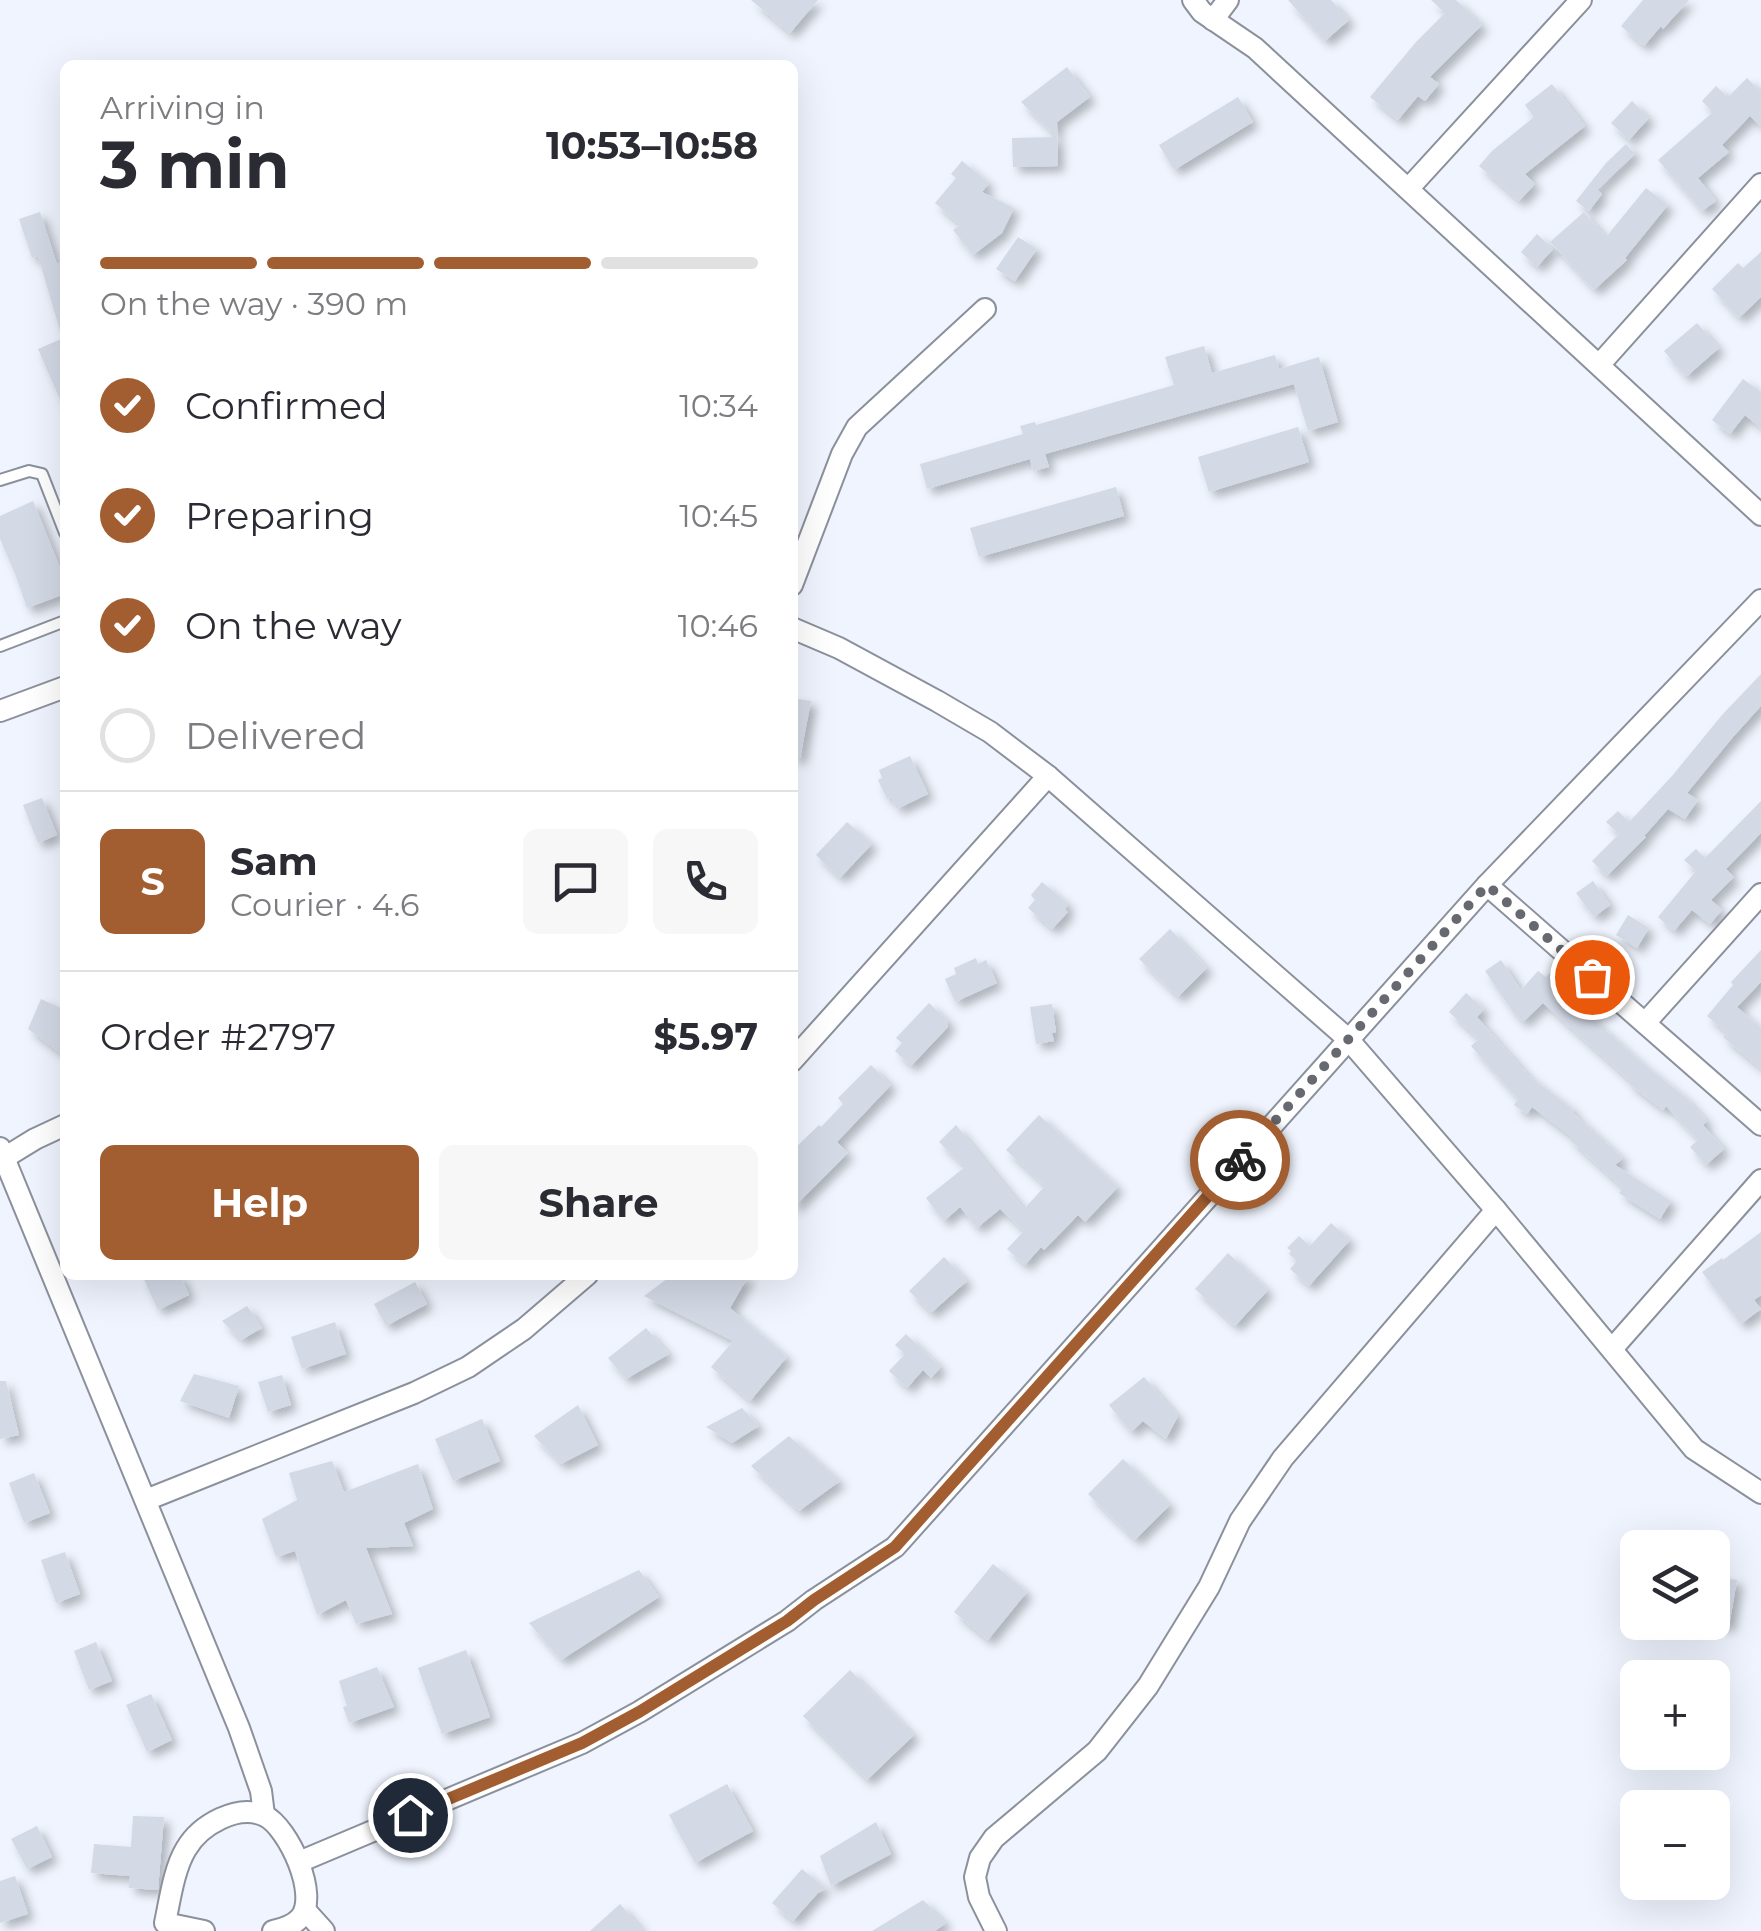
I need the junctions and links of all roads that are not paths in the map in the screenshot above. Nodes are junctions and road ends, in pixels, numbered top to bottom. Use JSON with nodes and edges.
{"nodes":[{"id":1,"x":1193,"y":0,"type":"edge"},
{"id":2,"x":1228,"y":0,"type":"edge"},
{"id":3,"x":1581,"y":0,"type":"edge"},
{"id":4,"x":1212,"y":20,"type":"junction"},
{"id":5,"x":1761,"y":184,"type":"edge"},
{"id":6,"x":1409,"y":188,"type":"junction"},
{"id":7,"x":985,"y":309,"type":"dead end"},
{"id":8,"x":1600,"y":364,"type":"junction"},
{"id":9,"x":0,"y":480,"type":"edge"},
{"id":10,"x":1761,"y":515,"type":"edge"},
{"id":11,"x":60,"y":520,"type":"edge"},
{"id":12,"x":798,"y":569,"type":"edge"},
{"id":13,"x":1761,"y":600,"type":"edge"},
{"id":14,"x":60,"y":623,"type":"edge"},
{"id":15,"x":798,"y":631,"type":"edge"},
{"id":16,"x":0,"y":646,"type":"edge"},
{"id":17,"x":60,"y":689,"type":"edge"},
{"id":18,"x":0,"y":711,"type":"edge"},
{"id":19,"x":1048,"y":776,"type":"junction"},
{"id":20,"x":1487,"y":885,"type":"junction"},
{"id":21,"x":1761,"y":894,"type":"edge"},
{"id":22,"x":1645,"y":1023,"type":"junction"},
{"id":23,"x":1348,"y":1039,"type":"junction"},
{"id":24,"x":798,"y":1054,"type":"edge"},
{"id":25,"x":1761,"y":1125,"type":"edge"},
{"id":26,"x":60,"y":1127,"type":"edge"},
{"id":27,"x":2,"y":1153,"type":"edge"},
{"id":28,"x":1761,"y":1180,"type":"edge"},
{"id":29,"x":1496,"y":1210,"type":"junction"},
{"id":30,"x":581,"y":1280,"type":"edge"},
{"id":31,"x":1612,"y":1349,"type":"junction"},
{"id":32,"x":1761,"y":1493,"type":"edge"},
{"id":33,"x":146,"y":1500,"type":"junction"},
{"id":34,"x":264,"y":1815,"type":"junction"},
{"id":35,"x":299,"y":1862,"type":"junction"},
{"id":36,"x":304,"y":1910,"type":"junction"},
{"id":37,"x":155,"y":1927,"type":"edge"},
{"id":38,"x":204,"y":1931,"type":"edge"},
{"id":39,"x":273,"y":1931,"type":"edge"},
{"id":40,"x":324,"y":1931,"type":"edge"},
{"id":41,"x":996,"y":1931,"type":"edge"}],
"edges":[{"from":1,"to":4,"type":"street"},
{"from":2,"to":4,"type":"street"},
{"from":3,"to":6,"type":"street"},
{"from":4,"to":6,"type":"street"},
{"from":5,"to":8,"type":"street"},
{"from":6,"to":8,"type":"street"},
{"from":7,"to":12,"type":"street"},
{"from":8,"to":10,"type":"street"},
{"from":9,"to":11,"type":"lane"},
{"from":13,"to":20,"type":"street"},
{"from":14,"to":16,"type":"lane"},
{"from":15,"to":19,"type":"street"},
{"from":17,"to":18,"type":"street"},
{"from":19,"to":23,"type":"street"},
{"from":19,"to":24,"type":"street"},
{"from":20,"to":22,"type":"street"},
{"from":20,"to":23,"type":"street"},
{"from":21,"to":22,"type":"street"},
{"from":22,"to":25,"type":"street"},
{"from":23,"to":29,"type":"street"},
{"from":23,"to":35,"type":"street"},
{"from":26,"to":27,"type":"street"},
{"from":27,"to":33,"type":"street"},
{"from":28,"to":31,"type":"street"},
{"from":29,"to":31,"type":"street"},
{"from":29,"to":41,"type":"street"},
{"from":30,"to":33,"type":"street"},
{"from":31,"to":32,"type":"street"},
{"from":33,"to":34,"type":"street"},
{"from":34,"to":35,"type":"street"},
{"from":34,"to":37,"type":"street"},
{"from":35,"to":36,"type":"street"},
{"from":36,"to":39,"type":"street"},
{"from":36,"to":40,"type":"street"},
{"from":37,"to":38,"type":"street"}]}
